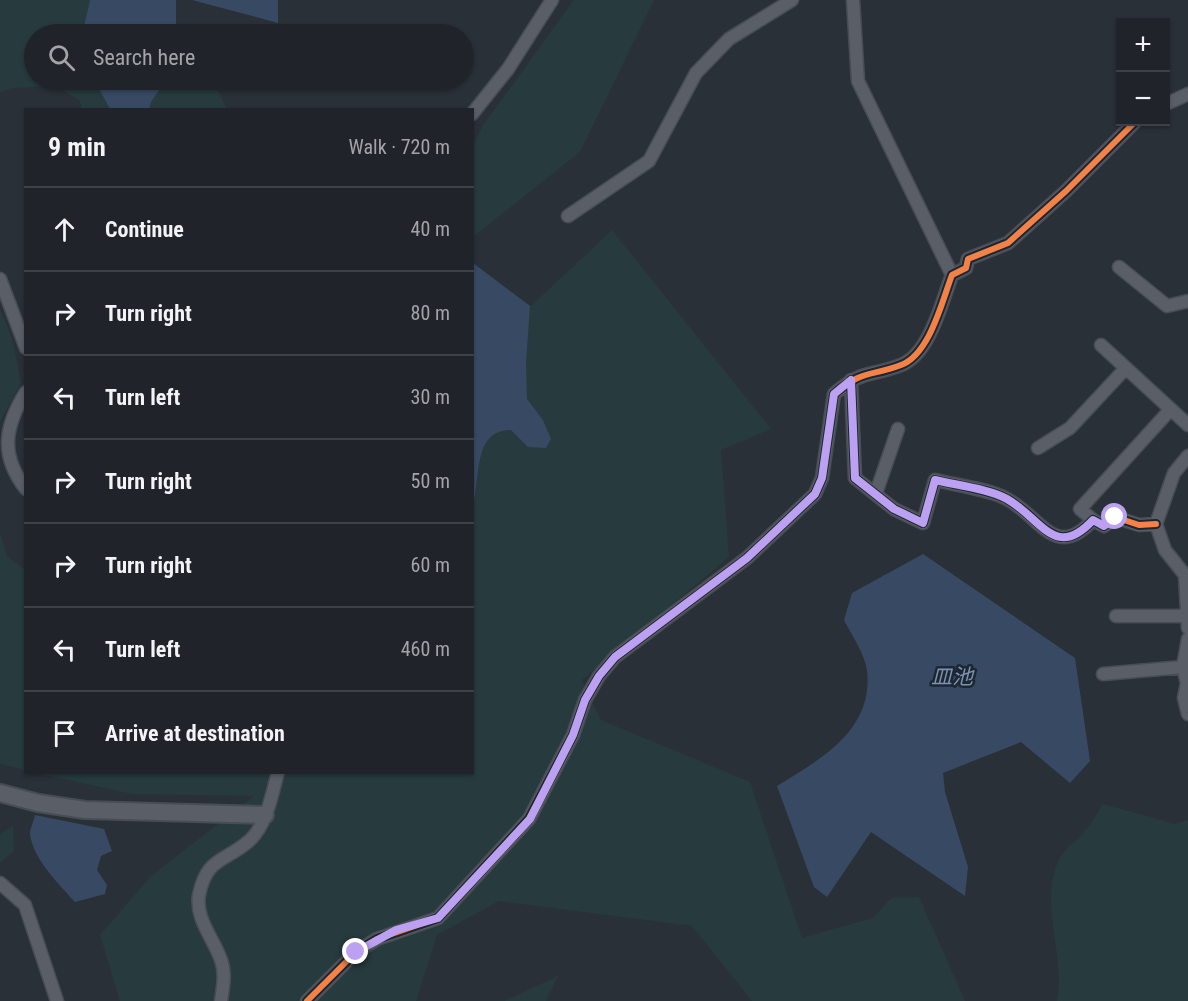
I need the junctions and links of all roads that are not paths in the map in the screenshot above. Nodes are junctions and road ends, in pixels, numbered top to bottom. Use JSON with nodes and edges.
{"nodes":[{"id":1,"x":552,"y":0,"type":"edge"},
{"id":2,"x":792,"y":0,"type":"edge"},
{"id":3,"x":853,"y":0,"type":"edge"},
{"id":4,"x":1188,"y":94,"type":"edge"},
{"id":5,"x":1170,"y":102,"type":"edge"},
{"id":6,"x":474,"y":112,"type":"edge"},
{"id":7,"x":1131,"y":126,"type":"edge"},
{"id":8,"x":568,"y":216,"type":"dead end"},
{"id":9,"x":1119,"y":267,"type":"dead end"},
{"id":10,"x":952,"y":274,"type":"junction"},
{"id":11,"x":0,"y":279,"type":"edge"},
{"id":12,"x":1188,"y":301,"type":"edge"},
{"id":13,"x":24,"y":343,"type":"edge"},
{"id":14,"x":1101,"y":345,"type":"dead end"},
{"id":15,"x":1125,"y":369,"type":"junction"},
{"id":16,"x":851,"y":380,"type":"junction"},
{"id":17,"x":24,"y":395,"type":"edge"},
{"id":18,"x":1170,"y":410,"type":"junction"},
{"id":19,"x":1188,"y":425,"type":"edge"},
{"id":20,"x":898,"y":429,"type":"dead end"},
{"id":21,"x":1038,"y":448,"type":"dead end"},
{"id":22,"x":1188,"y":456,"type":"edge"},
{"id":23,"x":24,"y":486,"type":"edge"},
{"id":24,"x":876,"y":493,"type":"junction"},
{"id":25,"x":1093,"y":520,"type":"junction"},
{"id":26,"x":1156,"y":524,"type":"junction"},
{"id":27,"x":1116,"y":616,"type":"dead end"},
{"id":28,"x":1187,"y":622,"type":"edge"},
{"id":29,"x":1188,"y":639,"type":"edge"},
{"id":30,"x":1183,"y":667,"type":"junction"},
{"id":31,"x":1103,"y":674,"type":"dead end"},
{"id":32,"x":1187,"y":685,"type":"edge"},
{"id":33,"x":1188,"y":714,"type":"edge"},
{"id":34,"x":277,"y":774,"type":"edge"},
{"id":35,"x":0,"y":793,"type":"edge"},
{"id":36,"x":265,"y":815,"type":"junction"},
{"id":37,"x":0,"y":883,"type":"edge"},
{"id":38,"x":57,"y":1001,"type":"edge"},
{"id":39,"x":221,"y":1001,"type":"edge"},
{"id":40,"x":307,"y":1001,"type":"edge"}],
"edges":[{"from":1,"to":6,"type":"street"},
{"from":2,"to":8,"type":"street"},
{"from":3,"to":10,"type":"street"},
{"from":4,"to":5,"type":"street"},
{"from":7,"to":10,"type":"street"},
{"from":9,"to":12,"type":"street"},
{"from":10,"to":16,"type":"street"},
{"from":11,"to":13,"type":"street"},
{"from":14,"to":15,"type":"street"},
{"from":15,"to":18,"type":"street"},
{"from":15,"to":21,"type":"street"},
{"from":16,"to":24,"type":"street"},
{"from":16,"to":40,"type":"street"},
{"from":17,"to":23,"type":"street"},
{"from":18,"to":19,"type":"street"},
{"from":18,"to":25,"type":"street"},
{"from":20,"to":24,"type":"street"},
{"from":22,"to":26,"type":"street"},
{"from":24,"to":25,"type":"street"},
{"from":25,"to":26,"type":"street"},
{"from":26,"to":28,"type":"street"},
{"from":27,"to":28,"type":"street"},
{"from":29,"to":30,"type":"street"},
{"from":30,"to":31,"type":"street"},
{"from":30,"to":32,"type":"street"},
{"from":32,"to":33,"type":"street"},
{"from":34,"to":36,"type":"street"},
{"from":35,"to":36,"type":"street"},
{"from":36,"to":39,"type":"street"},
{"from":37,"to":38,"type":"street"}]}
